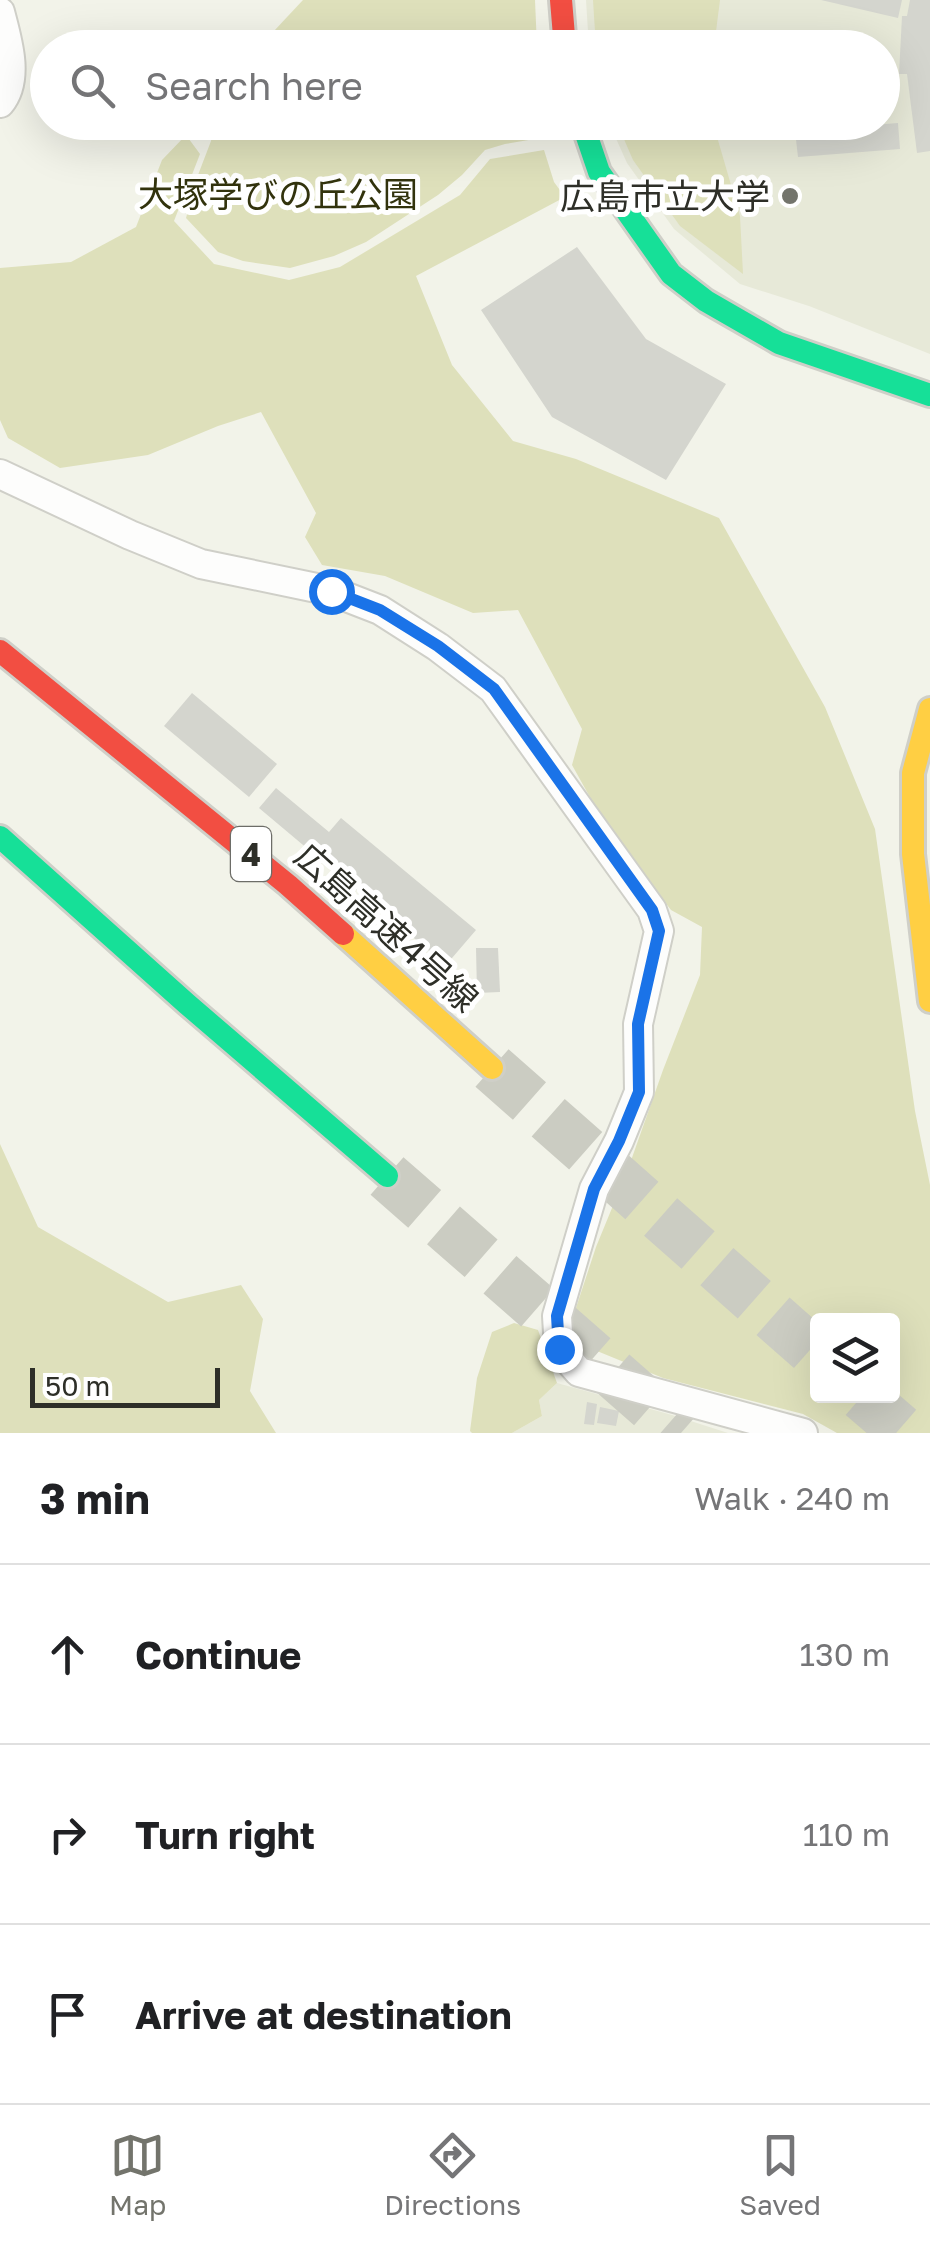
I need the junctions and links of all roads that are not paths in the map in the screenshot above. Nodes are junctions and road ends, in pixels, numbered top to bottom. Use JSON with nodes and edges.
{"nodes":[{"id":1,"x":561,"y":0,"type":"edge"},
{"id":2,"x":0,"y":12,"type":"edge"},
{"id":3,"x":564,"y":30,"type":"edge"},
{"id":4,"x":0,"y":103,"type":"edge"},
{"id":5,"x":588,"y":140,"type":"edge"},
{"id":6,"x":930,"y":395,"type":"edge"},
{"id":7,"x":0,"y":474,"type":"edge"},
{"id":8,"x":0,"y":651,"type":"edge"},
{"id":9,"x":930,"y":709,"type":"edge"},
{"id":10,"x":0,"y":837,"type":"edge"},
{"id":11,"x":930,"y":1002,"type":"edge"},
{"id":12,"x":492,"y":1068,"type":"tunnel mouth"},
{"id":13,"x":387,"y":1176,"type":"tunnel mouth"},
{"id":14,"x":803,"y":1433,"type":"edge"}],
"edges":[{"from":1,"to":3,"type":"main road"},
{"from":2,"to":4,"type":"street"},
{"from":5,"to":6,"type":"main road"},
{"from":7,"to":14,"type":"street"},
{"from":8,"to":12,"type":"main road","name":"広島高速4号線","number":"4"},
{"from":9,"to":11,"type":"main road"},
{"from":10,"to":13,"type":"main road"}]}
